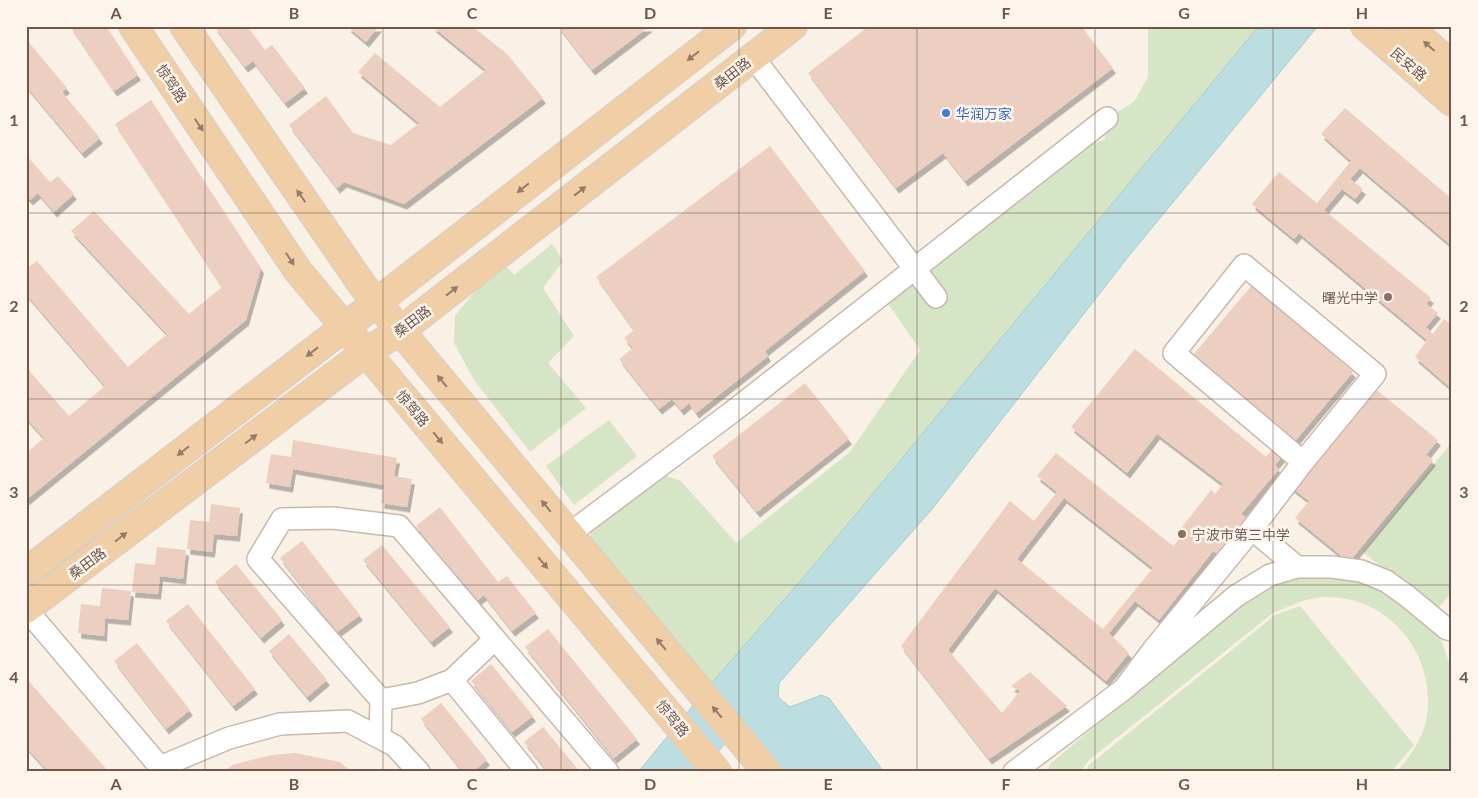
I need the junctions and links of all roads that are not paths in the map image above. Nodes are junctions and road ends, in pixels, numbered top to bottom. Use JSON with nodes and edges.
{"nodes":[{"id":1,"x":133,"y":26,"type":"edge"},
{"id":2,"x":184,"y":26,"type":"edge"},
{"id":3,"x":732,"y":26,"type":"edge"},
{"id":4,"x":792,"y":26,"type":"edge"},
{"id":5,"x":1406,"y":26,"type":"edge"},
{"id":6,"x":1367,"y":28,"type":"edge"},
{"id":7,"x":753,"y":57,"type":"junction"},
{"id":8,"x":1452,"y":65,"type":"edge"},
{"id":9,"x":1452,"y":102,"type":"edge"},
{"id":10,"x":1107,"y":118,"type":"dead end"},
{"id":11,"x":914,"y":269,"type":"junction"},
{"id":12,"x":936,"y":297,"type":"dead end"},
{"id":13,"x":377,"y":302,"type":"junction"},
{"id":14,"x":345,"y":327,"type":"junction"},
{"id":15,"x":400,"y":331,"type":"junction"},
{"id":16,"x":366,"y":352,"type":"junction"},
{"id":17,"x":1303,"y":462,"type":"junction"},
{"id":18,"x":1252,"y":529,"type":"junction"},
{"id":19,"x":569,"y":534,"type":"junction"},
{"id":20,"x":1297,"y":567,"type":"junction"},
{"id":21,"x":26,"y":572,"type":"edge"},
{"id":22,"x":1216,"y":572,"type":"junction"},
{"id":23,"x":1236,"y":596,"type":"junction"},
{"id":24,"x":26,"y":609,"type":"edge"},
{"id":25,"x":1452,"y":630,"type":"edge"},
{"id":26,"x":495,"y":639,"type":"junction"},
{"id":27,"x":452,"y":680,"type":"junction"},
{"id":28,"x":1124,"y":689,"type":"junction"},
{"id":29,"x":381,"y":700,"type":"junction"},
{"id":30,"x":380,"y":738,"type":"junction"},
{"id":31,"x":161,"y":771,"type":"edge"},
{"id":32,"x":419,"y":772,"type":"edge"},
{"id":33,"x":527,"y":772,"type":"edge"},
{"id":34,"x":608,"y":772,"type":"edge"},
{"id":35,"x":717,"y":772,"type":"edge"},
{"id":36,"x":767,"y":772,"type":"edge"},
{"id":37,"x":1014,"y":772,"type":"edge"}],
"edges":[{"from":1,"to":14,"type":"main road","name":"惊驾路","one_way":true},
{"from":13,"to":2,"type":"main road","one_way":true},
{"from":3,"to":13,"type":"main road","one_way":true},
{"from":4,"to":7,"type":"main road","name":"桑田路"},
{"from":8,"to":5,"type":"main road","name":"民安路","one_way":true},
{"from":6,"to":9,"type":"main road","name":"民安路"},
{"from":7,"to":11,"type":"street"},
{"from":15,"to":7,"type":"main road","name":"桑田路","one_way":true},
{"from":10,"to":11,"type":"street"},
{"from":11,"to":12,"type":"street"},
{"from":11,"to":19,"type":"street"},
{"from":13,"to":14,"type":"main road"},
{"from":13,"to":15,"type":"main road"},
{"from":14,"to":16,"type":"main road","name":"惊驾路"},
{"from":14,"to":21,"type":"main road","one_way":true},
{"from":15,"to":16,"type":"main road","name":"桑田路"},
{"from":19,"to":15,"type":"main road","one_way":true},
{"from":24,"to":16,"type":"main road","name":"桑田路","one_way":true},
{"from":16,"to":35,"type":"main road","name":"惊驾路","one_way":true},
{"from":17,"to":17,"type":"street"},
{"from":17,"to":18,"type":"street"},
{"from":18,"to":20,"type":"street"},
{"from":18,"to":22,"type":"street"},
{"from":36,"to":19,"type":"main road","one_way":true},
{"from":20,"to":23,"type":"street"},
{"from":20,"to":25,"type":"street"},
{"from":22,"to":23,"type":"street"},
{"from":22,"to":28,"type":"street"},
{"from":23,"to":28,"type":"street"},
{"from":24,"to":31,"type":"street"},
{"from":26,"to":27,"type":"street"},
{"from":26,"to":29,"type":"street"},
{"from":26,"to":34,"type":"street"},
{"from":27,"to":29,"type":"street"},
{"from":27,"to":33,"type":"street"},
{"from":28,"to":37,"type":"street"},
{"from":29,"to":30,"type":"street"},
{"from":30,"to":31,"type":"street"},
{"from":30,"to":32,"type":"street"}]}
